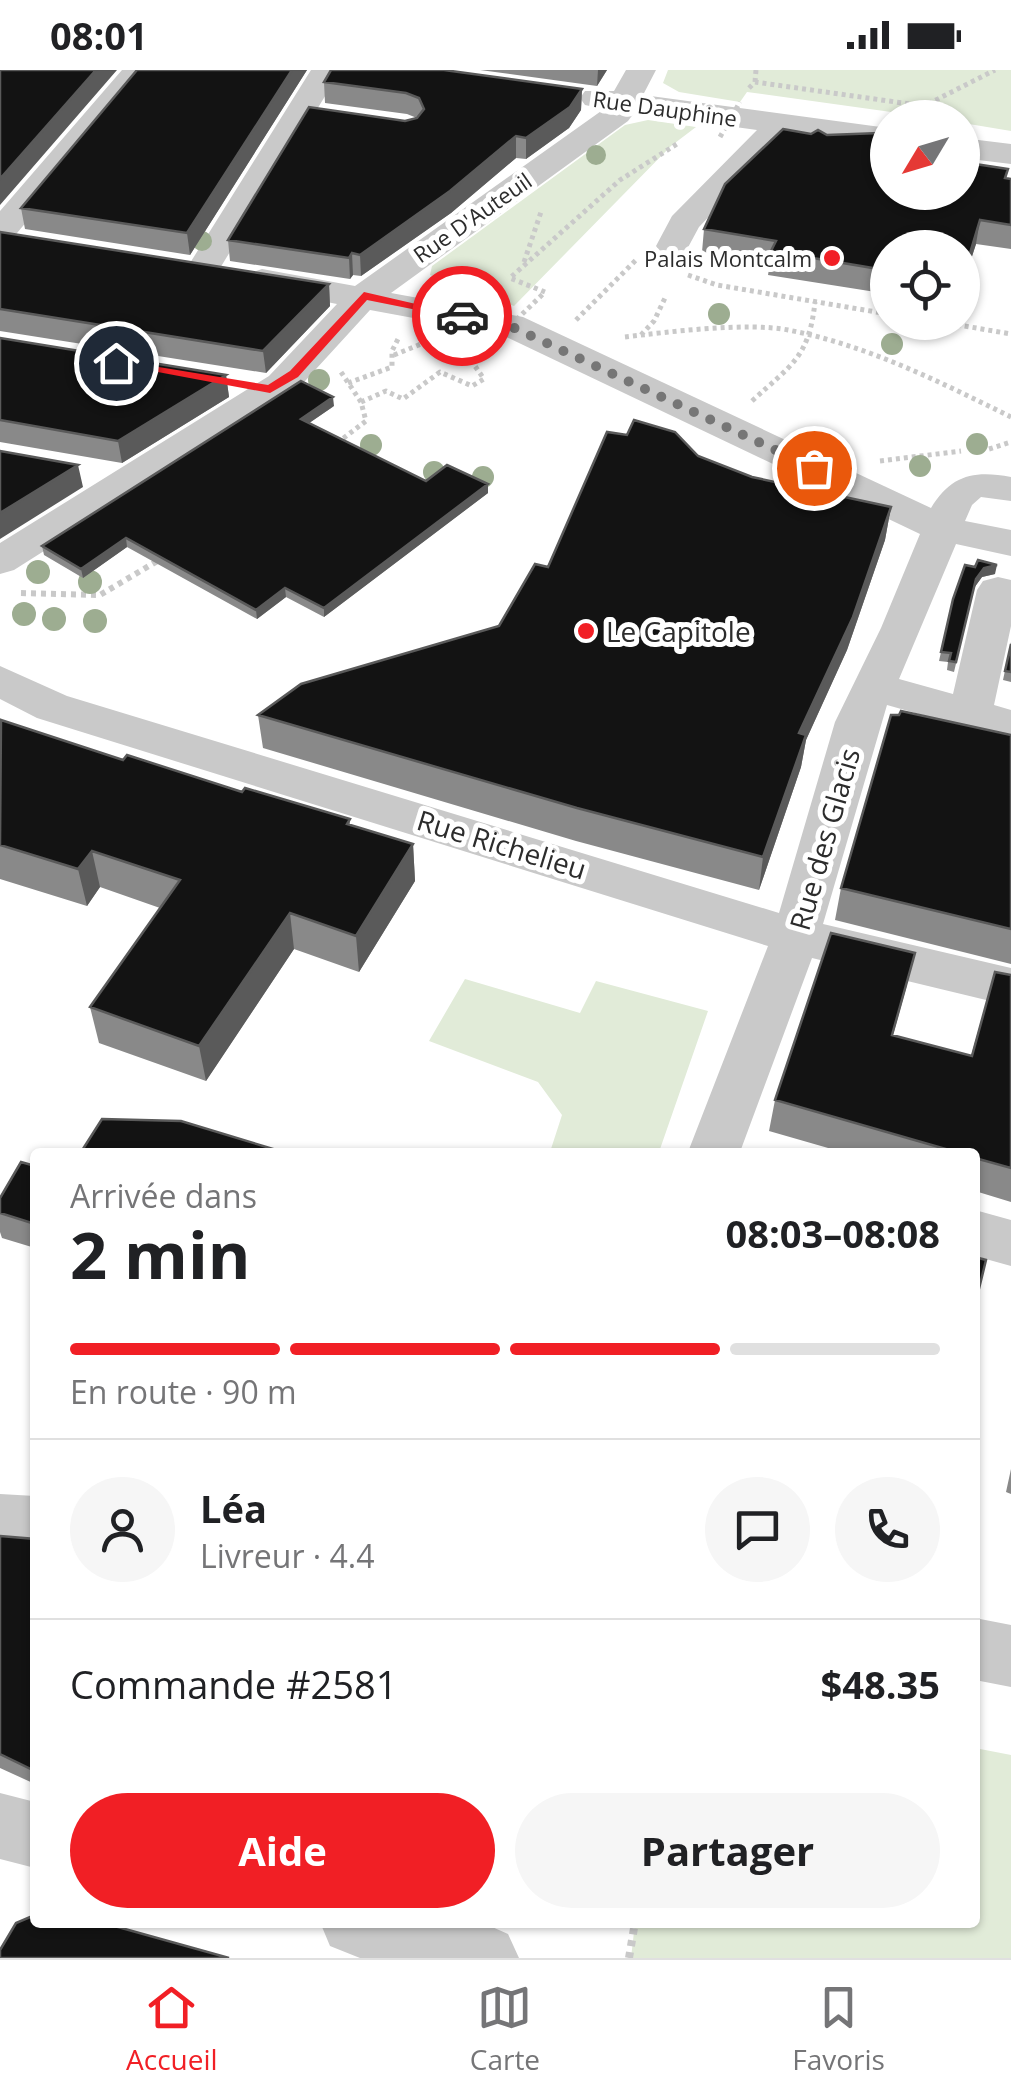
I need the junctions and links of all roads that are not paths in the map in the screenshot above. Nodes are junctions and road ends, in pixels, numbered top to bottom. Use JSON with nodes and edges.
{"nodes":[{"id":1,"x":139,"y":70,"type":"edge"},
{"id":2,"x":326,"y":70,"type":"edge"},
{"id":3,"x":641,"y":70,"type":"edge"},
{"id":4,"x":560,"y":93,"type":"edge"},
{"id":5,"x":624,"y":102,"type":"junction"},
{"id":6,"x":299,"y":114,"type":"junction"},
{"id":7,"x":333,"y":118,"type":"edge"},
{"id":8,"x":780,"y":124,"type":"junction"},
{"id":9,"x":870,"y":136,"type":"edge"},
{"id":10,"x":980,"y":150,"type":"edge"},
{"id":11,"x":1011,"y":154,"type":"edge"},
{"id":12,"x":0,"y":232,"type":"edge"},
{"id":13,"x":0,"y":240,"type":"edge"},
{"id":14,"x":40,"y":246,"type":"edge"},
{"id":15,"x":673,"y":254,"type":"road end"},
{"id":16,"x":166,"y":265,"type":"edge"},
{"id":17,"x":202,"y":271,"type":"junction"},
{"id":18,"x":364,"y":296,"type":"junction"},
{"id":19,"x":212,"y":380,"type":"edge"},
{"id":20,"x":270,"y":389,"type":"junction"},
{"id":21,"x":74,"y":470,"type":"edge"},
{"id":22,"x":130,"y":480,"type":"junction"},
{"id":23,"x":1011,"y":489,"type":"edge"},
{"id":24,"x":942,"y":528,"type":"junction"},
{"id":25,"x":1011,"y":543,"type":"edge"},
{"id":26,"x":10,"y":577,"type":"edge"},
{"id":27,"x":1005,"y":588,"type":"edge"},
{"id":28,"x":902,"y":628,"type":"junction"},
{"id":29,"x":0,"y":681,"type":"edge"},
{"id":30,"x":873,"y":687,"type":"junction"},
{"id":31,"x":991,"y":720,"type":"edge"},
{"id":32,"x":796,"y":936,"type":"junction"},
{"id":33,"x":1011,"y":987,"type":"edge"},
{"id":34,"x":716,"y":1148,"type":"edge"},
{"id":35,"x":980,"y":1234,"type":"edge"},
{"id":36,"x":1011,"y":1243,"type":"edge"},
{"id":37,"x":0,"y":1522,"type":"edge"},
{"id":38,"x":30,"y":1524,"type":"edge"},
{"id":39,"x":980,"y":1650,"type":"edge"},
{"id":40,"x":1011,"y":1656,"type":"edge"},
{"id":41,"x":0,"y":1826,"type":"edge"},
{"id":42,"x":30,"y":1834,"type":"edge"},
{"id":43,"x":376,"y":1928,"type":"edge"},
{"id":44,"x":484,"y":1958,"type":"edge"}],
"edges":[{"from":1,"to":12,"type":"street"},
{"from":2,"to":6,"type":"street"},
{"from":3,"to":5,"type":"street","name":"Rue D'Auteuil"},
{"from":4,"to":5,"type":"street","name":"Rue Dauphine"},
{"from":5,"to":8,"type":"street","name":"Rue Dauphine"},
{"from":5,"to":18,"type":"street","name":"Rue D'Auteuil"},
{"from":6,"to":7,"type":"street"},
{"from":6,"to":17,"type":"street"},
{"from":8,"to":9,"type":"street","name":"Rue Dauphine"},
{"from":8,"to":15,"type":"street"},
{"from":10,"to":11,"type":"street"},
{"from":13,"to":14,"type":"street"},
{"from":16,"to":17,"type":"street"},
{"from":17,"to":18,"type":"street"},
{"from":18,"to":20,"type":"street","name":"Rue D'Auteuil"},
{"from":18,"to":24,"type":"street"},
{"from":19,"to":20,"type":"street"},
{"from":20,"to":22,"type":"street","name":"Rue D'Auteuil"},
{"from":21,"to":22,"type":"street"},
{"from":22,"to":26,"type":"street","name":"Rue D'Auteuil"},
{"from":23,"to":24,"type":"street","name":"Rue des Glacis"},
{"from":24,"to":25,"type":"street"},
{"from":24,"to":28,"type":"street","name":"Rue des Glacis"},
{"from":27,"to":28,"type":"street"},
{"from":27,"to":31,"type":"street"},
{"from":28,"to":30,"type":"street","name":"Rue des Glacis"},
{"from":29,"to":32,"type":"street","name":"Rue Richelieu"},
{"from":30,"to":31,"type":"street"},
{"from":30,"to":32,"type":"street","name":"Rue des Glacis"},
{"from":32,"to":33,"type":"street","name":"Rue Richelieu"},
{"from":32,"to":34,"type":"street","name":"Rue des Glacis"},
{"from":35,"to":36,"type":"street"},
{"from":37,"to":38,"type":"street"},
{"from":39,"to":40,"type":"street"},
{"from":41,"to":42,"type":"street"},
{"from":43,"to":44,"type":"street"}]}
